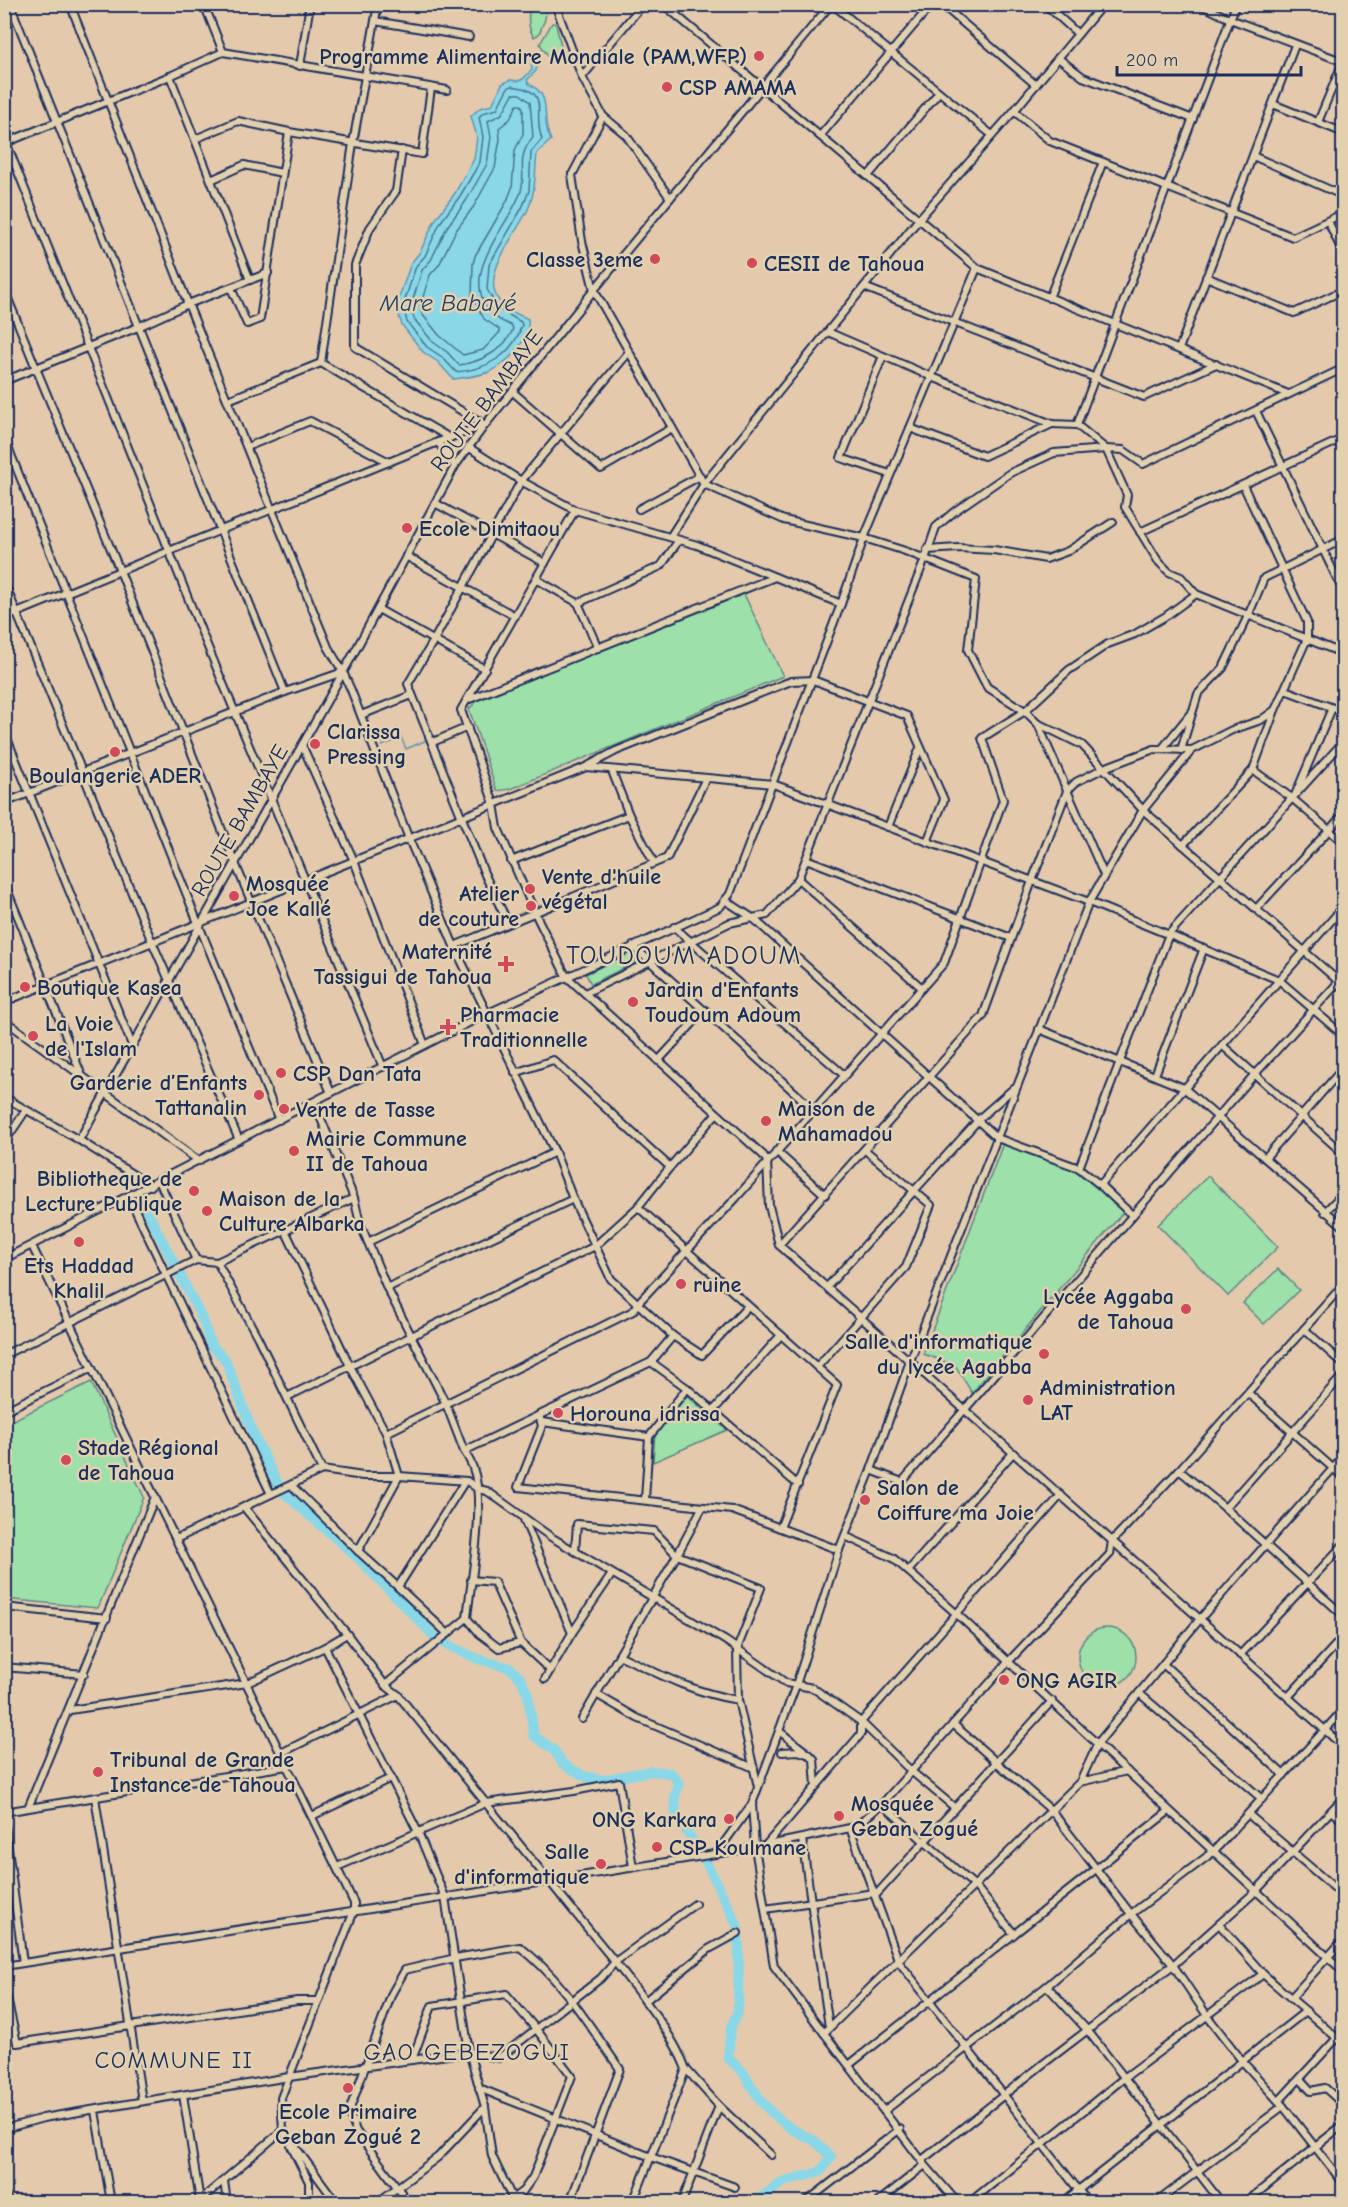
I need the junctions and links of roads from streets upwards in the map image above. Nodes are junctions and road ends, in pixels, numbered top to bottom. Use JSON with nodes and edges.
{"nodes":[{"id":1,"x":10,"y":4,"type":"edge"},
{"id":2,"x":70,"y":4,"type":"edge"},
{"id":3,"x":204,"y":4,"type":"edge"},
{"id":4,"x":310,"y":4,"type":"edge"},
{"id":5,"x":378,"y":4,"type":"edge"},
{"id":6,"x":555,"y":4,"type":"edge"},
{"id":7,"x":643,"y":4,"type":"edge"},
{"id":8,"x":663,"y":4,"type":"edge"},
{"id":9,"x":832,"y":4,"type":"edge"},
{"id":10,"x":932,"y":4,"type":"edge"},
{"id":11,"x":941,"y":4,"type":"edge"},
{"id":12,"x":1045,"y":4,"type":"edge"},
{"id":13,"x":1103,"y":4,"type":"edge"},
{"id":14,"x":1199,"y":4,"type":"edge"},
{"id":15,"x":1236,"y":4,"type":"edge"},
{"id":16,"x":1230,"y":19,"type":"junction"},
{"id":17,"x":375,"y":21,"type":"junction"},
{"id":18,"x":1078,"y":34,"type":"junction"},
{"id":19,"x":469,"y":37,"type":"dead end"},
{"id":20,"x":1295,"y":45,"type":"junction"},
{"id":21,"x":223,"y":52,"type":"junction"},
{"id":22,"x":891,"y":53,"type":"junction"},
{"id":23,"x":1058,"y":58,"type":"junction"},
{"id":24,"x":1343,"y":62,"type":"edge"},
{"id":25,"x":300,"y":66,"type":"junction"},
{"id":26,"x":170,"y":76,"type":"junction"},
{"id":27,"x":365,"y":77,"type":"junction"},
{"id":28,"x":582,"y":77,"type":"junction"},
{"id":29,"x":1036,"y":85,"type":"junction"},
{"id":30,"x":431,"y":87,"type":"junction"},
{"id":31,"x":763,"y":87,"type":"junction"},
{"id":32,"x":447,"y":90,"type":"dead end"},
{"id":33,"x":939,"y":92,"type":"junction"},
{"id":34,"x":108,"y":101,"type":"junction"},
{"id":35,"x":1273,"y":104,"type":"junction"},
{"id":36,"x":1014,"y":111,"type":"junction"},
{"id":37,"x":603,"y":116,"type":"junction"},
{"id":38,"x":1193,"y":119,"type":"junction"},
{"id":39,"x":56,"y":122,"type":"junction"},
{"id":40,"x":1318,"y":122,"type":"junction"},
{"id":41,"x":289,"y":132,"type":"junction"},
{"id":42,"x":1344,"y":133,"type":"edge"},
{"id":43,"x":820,"y":135,"type":"junction"},
{"id":44,"x":992,"y":135,"type":"junction"},
{"id":45,"x":195,"y":139,"type":"junction"},
{"id":46,"x":5,"y":141,"type":"edge"},
{"id":47,"x":353,"y":143,"type":"junction"},
{"id":48,"x":402,"y":150,"type":"junction"},
{"id":49,"x":1252,"y":156,"type":"junction"},
{"id":50,"x":1103,"y":162,"type":"junction"},
{"id":51,"x":282,"y":172,"type":"junction"},
{"id":52,"x":868,"y":176,"type":"junction"},
{"id":53,"x":211,"y":180,"type":"junction"},
{"id":54,"x":1168,"y":187,"type":"junction"},
{"id":55,"x":1344,"y":196,"type":"edge"},
{"id":56,"x":670,"y":198,"type":"junction"},
{"id":57,"x":1231,"y":213,"type":"junction"},
{"id":58,"x":1344,"y":213,"type":"edge"},
{"id":59,"x":919,"y":219,"type":"junction"},
{"id":60,"x":1328,"y":221,"type":"junction"},
{"id":61,"x":1344,"y":255,"type":"edge"},
{"id":62,"x":977,"y":268,"type":"junction"},
{"id":63,"x":268,"y":273,"type":"junction"},
{"id":64,"x":1206,"y":277,"type":"junction"},
{"id":65,"x":250,"y":280,"type":"junction"},
{"id":66,"x":864,"y":287,"type":"junction"},
{"id":67,"x":4,"y":288,"type":"edge"},
{"id":68,"x":231,"y":288,"type":"junction"},
{"id":69,"x":594,"y":290,"type":"junction"},
{"id":70,"x":1344,"y":290,"type":"edge"},
{"id":71,"x":1049,"y":298,"type":"junction"},
{"id":72,"x":188,"y":304,"type":"junction"},
{"id":73,"x":954,"y":321,"type":"junction"},
{"id":74,"x":1115,"y":322,"type":"junction"},
{"id":75,"x":138,"y":327,"type":"junction"},
{"id":76,"x":828,"y":332,"type":"junction"},
{"id":77,"x":87,"y":348,"type":"junction"},
{"id":78,"x":1179,"y":349,"type":"junction"},
{"id":79,"x":629,"y":352,"type":"junction"},
{"id":80,"x":883,"y":356,"type":"junction"},
{"id":81,"x":321,"y":363,"type":"junction"},
{"id":82,"x":1216,"y":364,"type":"junction"},
{"id":83,"x":36,"y":368,"type":"junction"},
{"id":84,"x":1344,"y":368,"type":"edge"},
{"id":85,"x":932,"y":377,"type":"junction"},
{"id":86,"x":1094,"y":377,"type":"junction"},
{"id":87,"x":4,"y":381,"type":"edge"},
{"id":88,"x":513,"y":392,"type":"junction"},
{"id":89,"x":1288,"y":394,"type":"junction"},
{"id":90,"x":228,"y":400,"type":"junction"},
{"id":91,"x":1256,"y":411,"type":"junction"},
{"id":92,"x":1052,"y":424,"type":"junction"},
{"id":93,"x":1077,"y":424,"type":"junction"},
{"id":94,"x":485,"y":425,"type":"junction"},
{"id":95,"x":672,"y":428,"type":"junction"},
{"id":96,"x":910,"y":428,"type":"junction"},
{"id":97,"x":562,"y":434,"type":"junction"},
{"id":98,"x":4,"y":438,"type":"edge"},
{"id":99,"x":450,"y":438,"type":"junction"},
{"id":100,"x":1344,"y":438,"type":"edge"},
{"id":101,"x":438,"y":442,"type":"junction"},
{"id":102,"x":247,"y":447,"type":"junction"},
{"id":103,"x":468,"y":447,"type":"junction"},
{"id":104,"x":1106,"y":449,"type":"junction"},
{"id":105,"x":389,"y":462,"type":"junction"},
{"id":106,"x":455,"y":466,"type":"junction"},
{"id":107,"x":1283,"y":466,"type":"junction"},
{"id":108,"x":890,"y":474,"type":"junction"},
{"id":109,"x":700,"y":476,"type":"junction"},
{"id":110,"x":521,"y":481,"type":"junction"},
{"id":111,"x":704,"y":484,"type":"junction"},
{"id":112,"x":1243,"y":485,"type":"junction"},
{"id":113,"x":435,"y":503,"type":"junction"},
{"id":114,"x":639,"y":508,"type":"dead end"},
{"id":115,"x":273,"y":509,"type":"junction"},
{"id":116,"x":575,"y":510,"type":"junction"},
{"id":117,"x":1113,"y":522,"type":"dead end"},
{"id":118,"x":221,"y":531,"type":"junction"},
{"id":119,"x":1140,"y":532,"type":"junction"},
{"id":120,"x":492,"y":534,"type":"junction"},
{"id":121,"x":670,"y":537,"type":"junction"},
{"id":122,"x":864,"y":538,"type":"junction"},
{"id":123,"x":1344,"y":539,"type":"edge"},
{"id":124,"x":679,"y":540,"type":"junction"},
{"id":125,"x":1323,"y":549,"type":"junction"},
{"id":126,"x":927,"y":550,"type":"junction"},
{"id":127,"x":171,"y":551,"type":"junction"},
{"id":128,"x":406,"y":556,"type":"junction"},
{"id":129,"x":925,"y":559,"type":"junction"},
{"id":130,"x":545,"y":563,"type":"junction"},
{"id":131,"x":1282,"y":568,"type":"junction"},
{"id":132,"x":120,"y":571,"type":"junction"},
{"id":133,"x":776,"y":577,"type":"junction"},
{"id":134,"x":536,"y":579,"type":"junction"},
{"id":135,"x":4,"y":582,"type":"edge"},
{"id":136,"x":463,"y":588,"type":"junction"},
{"id":137,"x":66,"y":593,"type":"junction"},
{"id":138,"x":1344,"y":593,"type":"edge"},
{"id":139,"x":1196,"y":594,"type":"junction"},
{"id":140,"x":578,"y":603,"type":"junction"},
{"id":141,"x":841,"y":604,"type":"junction"},
{"id":142,"x":378,"y":609,"type":"junction"},
{"id":143,"x":17,"y":613,"type":"junction"},
{"id":144,"x":515,"y":616,"type":"junction"},
{"id":145,"x":1248,"y":616,"type":"junction"},
{"id":146,"x":4,"y":618,"type":"edge"},
{"id":147,"x":1307,"y":639,"type":"junction"},
{"id":148,"x":434,"y":640,"type":"junction"},
{"id":149,"x":598,"y":648,"type":"junction"},
{"id":150,"x":1344,"y":654,"type":"edge"},
{"id":151,"x":485,"y":669,"type":"junction"},
{"id":152,"x":343,"y":672,"type":"junction"},
{"id":153,"x":813,"y":680,"type":"junction"},
{"id":154,"x":1285,"y":690,"type":"junction"},
{"id":155,"x":285,"y":692,"type":"junction"},
{"id":156,"x":412,"y":695,"type":"junction"},
{"id":157,"x":467,"y":700,"type":"junction"},
{"id":158,"x":867,"y":702,"type":"junction"},
{"id":159,"x":1332,"y":708,"type":"junction"},
{"id":160,"x":1193,"y":710,"type":"junction"},
{"id":161,"x":1275,"y":710,"type":"junction"},
{"id":162,"x":1025,"y":711,"type":"junction"},
{"id":163,"x":1344,"y":712,"type":"edge"},
{"id":164,"x":235,"y":713,"type":"junction"},
{"id":165,"x":362,"y":716,"type":"junction"},
{"id":166,"x":1037,"y":723,"type":"junction"},
{"id":167,"x":468,"y":727,"type":"junction"},
{"id":168,"x":4,"y":731,"type":"edge"},
{"id":169,"x":183,"y":732,"type":"junction"},
{"id":170,"x":1344,"y":741,"type":"edge"},
{"id":171,"x":433,"y":742,"type":"junction"},
{"id":172,"x":302,"y":746,"type":"junction"},
{"id":173,"x":920,"y":748,"type":"junction"},
{"id":174,"x":1162,"y":749,"type":"junction"},
{"id":175,"x":1181,"y":750,"type":"junction"},
{"id":176,"x":1192,"y":750,"type":"junction"},
{"id":177,"x":131,"y":752,"type":"junction"},
{"id":178,"x":586,"y":767,"type":"junction"},
{"id":179,"x":1104,"y":768,"type":"junction"},
{"id":180,"x":1253,"y":770,"type":"junction"},
{"id":181,"x":612,"y":771,"type":"junction"},
{"id":182,"x":81,"y":772,"type":"junction"},
{"id":183,"x":706,"y":778,"type":"junction"},
{"id":184,"x":773,"y":784,"type":"junction"},
{"id":185,"x":1067,"y":791,"type":"junction"},
{"id":186,"x":29,"y":793,"type":"junction"},
{"id":187,"x":272,"y":799,"type":"junction"},
{"id":188,"x":1293,"y":799,"type":"junction"},
{"id":189,"x":4,"y":803,"type":"edge"},
{"id":190,"x":494,"y":804,"type":"junction"},
{"id":191,"x":828,"y":805,"type":"junction"},
{"id":192,"x":1143,"y":810,"type":"junction"},
{"id":193,"x":1344,"y":814,"type":"edge"},
{"id":194,"x":629,"y":815,"type":"junction"},
{"id":195,"x":462,"y":817,"type":"junction"},
{"id":196,"x":888,"y":827,"type":"junction"},
{"id":197,"x":1329,"y":830,"type":"junction"},
{"id":198,"x":409,"y":839,"type":"junction"},
{"id":199,"x":927,"y":842,"type":"junction"},
{"id":200,"x":1344,"y":843,"type":"edge"},
{"id":201,"x":1183,"y":845,"type":"junction"},
{"id":202,"x":806,"y":859,"type":"junction"},
{"id":203,"x":354,"y":861,"type":"junction"},
{"id":204,"x":511,"y":861,"type":"junction"},
{"id":205,"x":981,"y":862,"type":"junction"},
{"id":206,"x":235,"y":863,"type":"junction"},
{"id":207,"x":654,"y":863,"type":"junction"},
{"id":208,"x":1104,"y":875,"type":"junction"},
{"id":209,"x":1220,"y":878,"type":"junction"},
{"id":210,"x":798,"y":879,"type":"junction"},
{"id":211,"x":306,"y":881,"type":"junction"},
{"id":212,"x":1032,"y":881,"type":"junction"},
{"id":213,"x":4,"y":882,"type":"edge"},
{"id":214,"x":725,"y":900,"type":"junction"},
{"id":215,"x":1089,"y":902,"type":"junction"},
{"id":216,"x":252,"y":903,"type":"junction"},
{"id":217,"x":1344,"y":906,"type":"edge"},
{"id":218,"x":1256,"y":909,"type":"junction"},
{"id":219,"x":535,"y":913,"type":"junction"},
{"id":220,"x":960,"y":918,"type":"junction"},
{"id":221,"x":753,"y":920,"type":"junction"},
{"id":222,"x":508,"y":923,"type":"junction"},
{"id":223,"x":199,"y":925,"type":"junction"},
{"id":224,"x":674,"y":927,"type":"junction"},
{"id":225,"x":1169,"y":934,"type":"junction"},
{"id":226,"x":1011,"y":938,"type":"junction"},
{"id":227,"x":691,"y":941,"type":"junction"},
{"id":228,"x":153,"y":944,"type":"junction"},
{"id":229,"x":454,"y":946,"type":"junction"},
{"id":230,"x":633,"y":946,"type":"junction"},
{"id":231,"x":1203,"y":948,"type":"junction"},
{"id":232,"x":1304,"y":951,"type":"junction"},
{"id":233,"x":651,"y":961,"type":"junction"},
{"id":234,"x":99,"y":965,"type":"junction"},
{"id":235,"x":566,"y":976,"type":"junction"},
{"id":236,"x":1344,"y":976,"type":"edge"},
{"id":237,"x":169,"y":979,"type":"junction"},
{"id":238,"x":1279,"y":980,"type":"junction"},
{"id":239,"x":1341,"y":984,"type":"edge"},
{"id":240,"x":46,"y":986,"type":"junction"},
{"id":241,"x":922,"y":988,"type":"junction"},
{"id":242,"x":585,"y":993,"type":"junction"},
{"id":243,"x":4,"y":1002,"type":"edge"},
{"id":244,"x":705,"y":1010,"type":"junction"},
{"id":245,"x":1313,"y":1010,"type":"junction"},
{"id":246,"x":486,"y":1014,"type":"junction"},
{"id":247,"x":4,"y":1020,"type":"edge"},
{"id":248,"x":1039,"y":1029,"type":"junction"},
{"id":249,"x":881,"y":1035,"type":"junction"},
{"id":250,"x":1344,"y":1036,"type":"edge"},
{"id":251,"x":132,"y":1045,"type":"junction"},
{"id":252,"x":425,"y":1045,"type":"junction"},
{"id":253,"x":1222,"y":1045,"type":"junction"},
{"id":254,"x":658,"y":1061,"type":"junction"},
{"id":255,"x":1120,"y":1062,"type":"junction"},
{"id":256,"x":383,"y":1067,"type":"junction"},
{"id":257,"x":1344,"y":1067,"type":"edge"},
{"id":258,"x":515,"y":1073,"type":"junction"},
{"id":259,"x":844,"y":1075,"type":"junction"},
{"id":260,"x":1155,"y":1075,"type":"junction"},
{"id":261,"x":1254,"y":1075,"type":"junction"},
{"id":262,"x":82,"y":1076,"type":"junction"},
{"id":263,"x":928,"y":1078,"type":"junction"},
{"id":264,"x":1017,"y":1086,"type":"junction"},
{"id":265,"x":1184,"y":1088,"type":"junction"},
{"id":266,"x":332,"y":1093,"type":"junction"},
{"id":267,"x":105,"y":1094,"type":"junction"},
{"id":268,"x":4,"y":1097,"type":"edge"},
{"id":269,"x":314,"y":1102,"type":"junction"},
{"id":270,"x":813,"y":1109,"type":"junction"},
{"id":271,"x":26,"y":1110,"type":"junction"},
{"id":272,"x":716,"y":1114,"type":"junction"},
{"id":273,"x":1217,"y":1116,"type":"junction"},
{"id":274,"x":1301,"y":1116,"type":"junction"},
{"id":275,"x":279,"y":1120,"type":"junction"},
{"id":276,"x":978,"y":1121,"type":"junction"},
{"id":277,"x":997,"y":1138,"type":"junction"},
{"id":278,"x":79,"y":1140,"type":"junction"},
{"id":279,"x":240,"y":1140,"type":"junction"},
{"id":280,"x":4,"y":1143,"type":"edge"},
{"id":281,"x":776,"y":1150,"type":"junction"},
{"id":282,"x":865,"y":1150,"type":"junction"},
{"id":283,"x":555,"y":1152,"type":"junction"},
{"id":284,"x":1344,"y":1154,"type":"edge"},
{"id":285,"x":1265,"y":1158,"type":"junction"},
{"id":286,"x":199,"y":1161,"type":"junction"},
{"id":287,"x":767,"y":1161,"type":"junction"},
{"id":288,"x":670,"y":1167,"type":"junction"},
{"id":289,"x":1079,"y":1168,"type":"junction"},
{"id":290,"x":159,"y":1181,"type":"junction"},
{"id":291,"x":1100,"y":1185,"type":"junction"},
{"id":292,"x":150,"y":1186,"type":"junction"},
{"id":293,"x":915,"y":1192,"type":"junction"},
{"id":294,"x":1344,"y":1192,"type":"edge"},
{"id":295,"x":825,"y":1195,"type":"junction"},
{"id":296,"x":129,"y":1197,"type":"junction"},
{"id":297,"x":354,"y":1198,"type":"junction"},
{"id":298,"x":573,"y":1199,"type":"junction"},
{"id":299,"x":638,"y":1207,"type":"junction"},
{"id":300,"x":1325,"y":1212,"type":"junction"},
{"id":301,"x":1132,"y":1215,"type":"junction"},
{"id":302,"x":1344,"y":1227,"type":"edge"},
{"id":303,"x":285,"y":1230,"type":"junction"},
{"id":304,"x":368,"y":1242,"type":"junction"},
{"id":305,"x":779,"y":1245,"type":"junction"},
{"id":306,"x":32,"y":1246,"type":"junction"},
{"id":307,"x":595,"y":1246,"type":"junction"},
{"id":308,"x":687,"y":1251,"type":"junction"},
{"id":309,"x":4,"y":1259,"type":"edge"},
{"id":310,"x":196,"y":1260,"type":"junction"},
{"id":311,"x":217,"y":1262,"type":"junction"},
{"id":312,"x":166,"y":1275,"type":"junction"},
{"id":313,"x":1344,"y":1284,"type":"edge"},
{"id":314,"x":826,"y":1287,"type":"junction"},
{"id":315,"x":387,"y":1288,"type":"junction"},
{"id":316,"x":637,"y":1304,"type":"junction"},
{"id":317,"x":748,"y":1306,"type":"junction"},
{"id":318,"x":861,"y":1318,"type":"junction"},
{"id":319,"x":70,"y":1324,"type":"junction"},
{"id":320,"x":1304,"y":1329,"type":"junction"},
{"id":321,"x":781,"y":1335,"type":"junction"},
{"id":322,"x":673,"y":1336,"type":"junction"},
{"id":323,"x":410,"y":1337,"type":"junction"},
{"id":324,"x":4,"y":1355,"type":"edge"},
{"id":325,"x":910,"y":1361,"type":"junction"},
{"id":326,"x":651,"y":1362,"type":"junction"},
{"id":327,"x":1344,"y":1365,"type":"edge"},
{"id":328,"x":350,"y":1366,"type":"junction"},
{"id":329,"x":817,"y":1367,"type":"junction"},
{"id":330,"x":92,"y":1368,"type":"junction"},
{"id":331,"x":1344,"y":1374,"type":"edge"},
{"id":332,"x":687,"y":1388,"type":"junction"},
{"id":333,"x":1248,"y":1393,"type":"junction"},
{"id":334,"x":287,"y":1397,"type":"junction"},
{"id":335,"x":446,"y":1404,"type":"junction"},
{"id":336,"x":964,"y":1409,"type":"junction"},
{"id":337,"x":4,"y":1411,"type":"edge"},
{"id":338,"x":713,"y":1411,"type":"junction"},
{"id":339,"x":539,"y":1415,"type":"junction"},
{"id":340,"x":542,"y":1422,"type":"junction"},
{"id":341,"x":1292,"y":1432,"type":"junction"},
{"id":342,"x":386,"y":1433,"type":"junction"},
{"id":343,"x":649,"y":1437,"type":"junction"},
{"id":344,"x":464,"y":1451,"type":"junction"},
{"id":345,"x":1013,"y":1453,"type":"junction"},
{"id":346,"x":1344,"y":1456,"type":"edge"},
{"id":347,"x":1332,"y":1469,"type":"junction"},
{"id":348,"x":322,"y":1470,"type":"junction"},
{"id":349,"x":871,"y":1470,"type":"junction"},
{"id":350,"x":1179,"y":1470,"type":"junction"},
{"id":351,"x":399,"y":1476,"type":"junction"},
{"id":352,"x":1344,"y":1478,"type":"edge"},
{"id":353,"x":465,"y":1481,"type":"junction"},
{"id":354,"x":291,"y":1485,"type":"junction"},
{"id":355,"x":798,"y":1485,"type":"junction"},
{"id":356,"x":478,"y":1489,"type":"junction"},
{"id":357,"x":271,"y":1494,"type":"junction"},
{"id":358,"x":1060,"y":1495,"type":"junction"},
{"id":359,"x":155,"y":1497,"type":"junction"},
{"id":360,"x":645,"y":1500,"type":"junction"},
{"id":361,"x":244,"y":1507,"type":"junction"},
{"id":362,"x":702,"y":1508,"type":"junction"},
{"id":363,"x":1225,"y":1509,"type":"junction"},
{"id":364,"x":523,"y":1517,"type":"junction"},
{"id":365,"x":780,"y":1528,"type":"junction"},
{"id":366,"x":845,"y":1536,"type":"junction"},
{"id":367,"x":176,"y":1539,"type":"junction"},
{"id":368,"x":1113,"y":1541,"type":"junction"},
{"id":369,"x":1344,"y":1544,"type":"edge"},
{"id":370,"x":1264,"y":1545,"type":"junction"},
{"id":371,"x":839,"y":1550,"type":"junction"},
{"id":372,"x":358,"y":1551,"type":"junction"},
{"id":373,"x":574,"y":1551,"type":"junction"},
{"id":374,"x":677,"y":1555,"type":"junction"},
{"id":375,"x":908,"y":1571,"type":"junction"},
{"id":376,"x":612,"y":1574,"type":"junction"},
{"id":377,"x":471,"y":1580,"type":"junction"},
{"id":378,"x":1307,"y":1584,"type":"junction"},
{"id":379,"x":398,"y":1587,"type":"junction"},
{"id":380,"x":652,"y":1598,"type":"junction"},
{"id":381,"x":4,"y":1607,"type":"edge"},
{"id":382,"x":958,"y":1614,"type":"junction"},
{"id":383,"x":1344,"y":1616,"type":"edge"},
{"id":384,"x":107,"y":1618,"type":"junction"},
{"id":385,"x":467,"y":1618,"type":"junction"},
{"id":386,"x":1200,"y":1619,"type":"junction"},
{"id":387,"x":572,"y":1633,"type":"junction"},
{"id":388,"x":347,"y":1634,"type":"junction"},
{"id":389,"x":448,"y":1634,"type":"junction"},
{"id":390,"x":1344,"y":1636,"type":"edge"},
{"id":391,"x":521,"y":1643,"type":"junction"},
{"id":392,"x":325,"y":1647,"type":"junction"},
{"id":393,"x":736,"y":1649,"type":"junction"},
{"id":394,"x":619,"y":1655,"type":"junction"},
{"id":395,"x":1240,"y":1655,"type":"junction"},
{"id":396,"x":1010,"y":1660,"type":"junction"},
{"id":397,"x":1163,"y":1664,"type":"junction"},
{"id":398,"x":7,"y":1667,"type":"edge"},
{"id":399,"x":550,"y":1670,"type":"junction"},
{"id":400,"x":84,"y":1674,"type":"junction"},
{"id":401,"x":4,"y":1679,"type":"edge"},
{"id":402,"x":545,"y":1679,"type":"dead end"},
{"id":403,"x":247,"y":1683,"type":"junction"},
{"id":404,"x":385,"y":1685,"type":"junction"},
{"id":405,"x":796,"y":1685,"type":"junction"},
{"id":406,"x":596,"y":1694,"type":"junction"},
{"id":407,"x":1138,"y":1694,"type":"junction"},
{"id":408,"x":398,"y":1695,"type":"junction"},
{"id":409,"x":1288,"y":1697,"type":"junction"},
{"id":410,"x":738,"y":1700,"type":"junction"},
{"id":411,"x":1052,"y":1701,"type":"junction"},
{"id":412,"x":1344,"y":1709,"type":"edge"},
{"id":413,"x":70,"y":1710,"type":"junction"},
{"id":414,"x":359,"y":1715,"type":"junction"},
{"id":415,"x":582,"y":1719,"type":"dead end"},
{"id":416,"x":861,"y":1722,"type":"junction"},
{"id":417,"x":953,"y":1724,"type":"junction"},
{"id":418,"x":1325,"y":1730,"type":"junction"},
{"id":419,"x":779,"y":1731,"type":"junction"},
{"id":420,"x":1098,"y":1743,"type":"junction"},
{"id":421,"x":1344,"y":1747,"type":"edge"},
{"id":422,"x":782,"y":1752,"type":"dead end"},
{"id":423,"x":281,"y":1753,"type":"junction"},
{"id":424,"x":810,"y":1755,"type":"junction"},
{"id":425,"x":997,"y":1763,"type":"junction"},
{"id":426,"x":287,"y":1766,"type":"junction"},
{"id":427,"x":754,"y":1768,"type":"junction"},
{"id":428,"x":911,"y":1771,"type":"junction"},
{"id":429,"x":1127,"y":1771,"type":"junction"},
{"id":430,"x":1284,"y":1774,"type":"junction"},
{"id":431,"x":391,"y":1778,"type":"junction"},
{"id":432,"x":1080,"y":1782,"type":"junction"},
{"id":433,"x":816,"y":1786,"type":"junction"},
{"id":434,"x":758,"y":1787,"type":"junction"},
{"id":435,"x":95,"y":1797,"type":"junction"},
{"id":436,"x":1344,"y":1797,"type":"edge"},
{"id":437,"x":1262,"y":1799,"type":"junction"},
{"id":438,"x":486,"y":1803,"type":"junction"},
{"id":439,"x":752,"y":1804,"type":"junction"},
{"id":440,"x":882,"y":1804,"type":"junction"},
{"id":441,"x":28,"y":1808,"type":"junction"},
{"id":442,"x":954,"y":1808,"type":"junction"},
{"id":443,"x":1051,"y":1810,"type":"junction"},
{"id":444,"x":1169,"y":1811,"type":"junction"},
{"id":445,"x":1331,"y":1811,"type":"junction"},
{"id":446,"x":4,"y":1812,"type":"edge"},
{"id":447,"x":1248,"y":1814,"type":"junction"},
{"id":448,"x":312,"y":1816,"type":"junction"},
{"id":449,"x":4,"y":1817,"type":"edge"},
{"id":450,"x":1344,"y":1822,"type":"edge"},
{"id":451,"x":850,"y":1828,"type":"junction"},
{"id":452,"x":418,"y":1832,"type":"junction"},
{"id":453,"x":802,"y":1839,"type":"junction"},
{"id":454,"x":923,"y":1841,"type":"junction"},
{"id":455,"x":764,"y":1846,"type":"junction"},
{"id":456,"x":755,"y":1847,"type":"junction"},
{"id":457,"x":1213,"y":1852,"type":"junction"},
{"id":458,"x":1294,"y":1852,"type":"junction"},
{"id":459,"x":717,"y":1854,"type":"junction"},
{"id":460,"x":337,"y":1867,"type":"junction"},
{"id":461,"x":633,"y":1868,"type":"junction"},
{"id":462,"x":1096,"y":1869,"type":"junction"},
{"id":463,"x":550,"y":1881,"type":"junction"},
{"id":464,"x":975,"y":1886,"type":"junction"},
{"id":465,"x":1255,"y":1892,"type":"junction"},
{"id":466,"x":874,"y":1894,"type":"junction"},
{"id":467,"x":1344,"y":1896,"type":"edge"},
{"id":468,"x":445,"y":1897,"type":"junction"},
{"id":469,"x":812,"y":1902,"type":"junction"},
{"id":470,"x":695,"y":1904,"type":"dead end"},
{"id":471,"x":765,"y":1909,"type":"junction"},
{"id":472,"x":354,"y":1911,"type":"junction"},
{"id":473,"x":1131,"y":1914,"type":"junction"},
{"id":474,"x":1219,"y":1924,"type":"junction"},
{"id":475,"x":738,"y":1933,"type":"dead end"},
{"id":476,"x":1014,"y":1934,"type":"junction"},
{"id":477,"x":1344,"y":1939,"type":"edge"},
{"id":478,"x":118,"y":1948,"type":"junction"},
{"id":479,"x":455,"y":1958,"type":"junction"},
{"id":480,"x":1327,"y":1958,"type":"junction"},
{"id":481,"x":615,"y":1962,"type":"junction"},
{"id":482,"x":899,"y":1962,"type":"junction"},
{"id":483,"x":22,"y":1963,"type":"junction"},
{"id":484,"x":1173,"y":1965,"type":"junction"},
{"id":485,"x":4,"y":1966,"type":"edge"},
{"id":486,"x":1344,"y":1972,"type":"edge"},
{"id":487,"x":1263,"y":1974,"type":"junction"},
{"id":488,"x":4,"y":1985,"type":"edge"},
{"id":489,"x":1047,"y":1986,"type":"junction"},
{"id":490,"x":1291,"y":1998,"type":"junction"},
{"id":491,"x":930,"y":2000,"type":"junction"},
{"id":492,"x":318,"y":2001,"type":"junction"},
{"id":493,"x":461,"y":2001,"type":"junction"},
{"id":494,"x":572,"y":2001,"type":"junction"},
{"id":495,"x":645,"y":2001,"type":"junction"},
{"id":496,"x":1306,"y":2011,"type":"junction"},
{"id":497,"x":1208,"y":2017,"type":"junction"},
{"id":498,"x":12,"y":2025,"type":"junction"},
{"id":499,"x":130,"y":2025,"type":"junction"},
{"id":500,"x":830,"y":2027,"type":"junction"},
{"id":501,"x":4,"y":2028,"type":"edge"},
{"id":502,"x":536,"y":2029,"type":"junction"},
{"id":503,"x":1088,"y":2031,"type":"junction"},
{"id":504,"x":824,"y":2033,"type":"junction"},
{"id":505,"x":1337,"y":2038,"type":"junction"},
{"id":506,"x":1344,"y":2044,"type":"edge"},
{"id":507,"x":966,"y":2047,"type":"junction"},
{"id":508,"x":470,"y":2052,"type":"junction"},
{"id":509,"x":412,"y":2060,"type":"junction"},
{"id":510,"x":1243,"y":2062,"type":"junction"},
{"id":511,"x":849,"y":2065,"type":"junction"},
{"id":512,"x":365,"y":2067,"type":"junction"},
{"id":513,"x":686,"y":2069,"type":"junction"},
{"id":514,"x":289,"y":2077,"type":"junction"},
{"id":515,"x":1124,"y":2078,"type":"junction"},
{"id":516,"x":1300,"y":2079,"type":"junction"},
{"id":517,"x":479,"y":2088,"type":"junction"},
{"id":518,"x":183,"y":2095,"type":"junction"},
{"id":519,"x":1004,"y":2096,"type":"junction"},
{"id":520,"x":142,"y":2102,"type":"junction"},
{"id":521,"x":1281,"y":2103,"type":"junction"},
{"id":522,"x":1344,"y":2105,"type":"edge"},
{"id":523,"x":719,"y":2106,"type":"junction"},
{"id":524,"x":484,"y":2107,"type":"junction"},
{"id":525,"x":95,"y":2111,"type":"junction"},
{"id":526,"x":884,"y":2111,"type":"junction"},
{"id":527,"x":555,"y":2118,"type":"junction"},
{"id":528,"x":1344,"y":2124,"type":"edge"},
{"id":529,"x":1161,"y":2127,"type":"junction"},
{"id":530,"x":4,"y":2129,"type":"edge"},
{"id":531,"x":900,"y":2129,"type":"junction"},
{"id":532,"x":283,"y":2130,"type":"junction"},
{"id":533,"x":597,"y":2134,"type":"junction"},
{"id":534,"x":1042,"y":2144,"type":"junction"},
{"id":535,"x":1316,"y":2148,"type":"junction"},
{"id":536,"x":771,"y":2155,"type":"dead end"},
{"id":537,"x":651,"y":2157,"type":"junction"},
{"id":538,"x":923,"y":2163,"type":"junction"},
{"id":539,"x":693,"y":2172,"type":"junction"},
{"id":540,"x":1196,"y":2172,"type":"junction"},
{"id":541,"x":224,"y":2181,"type":"junction"},
{"id":542,"x":1344,"y":2184,"type":"edge"},
{"id":543,"x":735,"y":2187,"type":"dead end"},
{"id":544,"x":397,"y":2188,"type":"junction"},
{"id":545,"x":1079,"y":2190,"type":"junction"},
{"id":546,"x":4,"y":2197,"type":"edge"},
{"id":547,"x":513,"y":2200,"type":"edge"},
{"id":548,"x":8,"y":2202,"type":"edge"},
{"id":549,"x":111,"y":2202,"type":"edge"},
{"id":550,"x":199,"y":2202,"type":"edge"},
{"id":551,"x":227,"y":2202,"type":"edge"},
{"id":552,"x":309,"y":2202,"type":"edge"},
{"id":553,"x":336,"y":2202,"type":"edge"},
{"id":554,"x":378,"y":2202,"type":"edge"},
{"id":555,"x":408,"y":2202,"type":"edge"},
{"id":556,"x":570,"y":2202,"type":"edge"},
{"id":557,"x":633,"y":2202,"type":"edge"},
{"id":558,"x":682,"y":2202,"type":"edge"},
{"id":559,"x":806,"y":2202,"type":"edge"},
{"id":560,"x":878,"y":2202,"type":"edge"},
{"id":561,"x":957,"y":2202,"type":"edge"},
{"id":562,"x":970,"y":2202,"type":"edge"},
{"id":563,"x":1063,"y":2202,"type":"edge"},
{"id":564,"x":1088,"y":2202,"type":"edge"},
{"id":565,"x":1157,"y":2202,"type":"edge"},
{"id":566,"x":1221,"y":2202,"type":"edge"},
{"id":567,"x":1246,"y":2202,"type":"edge"}],
"edges":[{"from":1,"to":39,"type":"street"},
{"from":2,"to":34,"type":"street"},
{"from":3,"to":21,"type":"street"},
{"from":4,"to":25,"type":"street"},
{"from":5,"to":17,"type":"street"},
{"from":6,"to":28,"type":"street"},
{"from":7,"to":28,"type":"street"},
{"from":8,"to":31,"type":"street"},
{"from":9,"to":22,"type":"street"},
{"from":9,"to":31,"type":"street","name":"ROUTE BAMBAYE"},
{"from":10,"to":22,"type":"street"},
{"from":11,"to":29,"type":"street"},
{"from":12,"to":18,"type":"street"},
{"from":13,"to":18,"type":"street"},
{"from":14,"to":16,"type":"street"},
{"from":15,"to":16,"type":"street"},
{"from":16,"to":20,"type":"street"},
{"from":16,"to":38,"type":"street"},
{"from":17,"to":19,"type":"street"},
{"from":17,"to":27,"type":"street"},
{"from":18,"to":23,"type":"street"},
{"from":20,"to":24,"type":"street"},
{"from":20,"to":35,"type":"street"},
{"from":21,"to":25,"type":"street"},
{"from":21,"to":26,"type":"street"},
{"from":22,"to":33,"type":"street"},
{"from":22,"to":43,"type":"street"},
{"from":23,"to":29,"type":"street"},
{"from":23,"to":38,"type":"street"},
{"from":24,"to":40,"type":"street"},
{"from":25,"to":27,"type":"street"},
{"from":26,"to":34,"type":"street"},
{"from":26,"to":45,"type":"street"},
{"from":27,"to":30,"type":"street"},
{"from":27,"to":47,"type":"street"},
{"from":28,"to":37,"type":"street"},
{"from":29,"to":36,"type":"street"},
{"from":30,"to":32,"type":"street"},
{"from":30,"to":48,"type":"street"},
{"from":31,"to":43,"type":"street"},
{"from":31,"to":56,"type":"street","name":"ROUTE BAMBAYE"},
{"from":33,"to":44,"type":"street"},
{"from":33,"to":52,"type":"street"},
{"from":34,"to":39,"type":"street"},
{"from":34,"to":72,"type":"street"},
{"from":35,"to":40,"type":"street"},
{"from":35,"to":49,"type":"street"},
{"from":36,"to":44,"type":"street"},
{"from":36,"to":50,"type":"street"},
{"from":37,"to":56,"type":"street"},
{"from":37,"to":69,"type":"street"},
{"from":38,"to":54,"type":"street"},
{"from":39,"to":46,"type":"street"},
{"from":39,"to":75,"type":"street"},
{"from":40,"to":42,"type":"street"},
{"from":41,"to":45,"type":"street"},
{"from":41,"to":47,"type":"street"},
{"from":41,"to":51,"type":"street"},
{"from":43,"to":52,"type":"street"},
{"from":44,"to":59,"type":"street"},
{"from":45,"to":53,"type":"street"},
{"from":46,"to":77,"type":"street"},
{"from":47,"to":48,"type":"street"},
{"from":47,"to":81,"type":"street"},
{"from":48,"to":94,"type":"street"},
{"from":49,"to":55,"type":"street"},
{"from":49,"to":57,"type":"street"},
{"from":50,"to":54,"type":"street"},
{"from":50,"to":71,"type":"street"},
{"from":51,"to":53,"type":"street"},
{"from":51,"to":63,"type":"street"},
{"from":52,"to":59,"type":"street"},
{"from":53,"to":65,"type":"street"},
{"from":54,"to":57,"type":"street"},
{"from":54,"to":74,"type":"street"},
{"from":56,"to":69,"type":"street","name":"ROUTE BAMBAYE"},
{"from":57,"to":60,"type":"street"},
{"from":57,"to":64,"type":"street"},
{"from":58,"to":60,"type":"street"},
{"from":59,"to":62,"type":"street"},
{"from":59,"to":66,"type":"street"},
{"from":60,"to":61,"type":"street"},
{"from":62,"to":71,"type":"street"},
{"from":62,"to":73,"type":"street"},
{"from":63,"to":65,"type":"street"},
{"from":63,"to":68,"type":"street"},
{"from":64,"to":70,"type":"street"},
{"from":64,"to":78,"type":"street"},
{"from":65,"to":68,"type":"street"},
{"from":66,"to":73,"type":"street"},
{"from":66,"to":76,"type":"street"},
{"from":67,"to":83,"type":"street"},
{"from":68,"to":72,"type":"street"},
{"from":69,"to":79,"type":"street"},
{"from":69,"to":88,"type":"street","name":"ROUTE BAMBAYE"},
{"from":71,"to":74,"type":"street"},
{"from":72,"to":75,"type":"street"},
{"from":72,"to":90,"type":"street"},
{"from":73,"to":85,"type":"street"},
{"from":73,"to":86,"type":"street"},
{"from":74,"to":78,"type":"street"},
{"from":74,"to":86,"type":"street"},
{"from":75,"to":77,"type":"street"},
{"from":75,"to":118,"type":"street"},
{"from":76,"to":80,"type":"street"},
{"from":76,"to":111,"type":"street"},
{"from":77,"to":83,"type":"street"},
{"from":77,"to":127,"type":"street"},
{"from":78,"to":82,"type":"street"},
{"from":79,"to":95,"type":"street"},
{"from":79,"to":97,"type":"street"},
{"from":80,"to":85,"type":"street"},
{"from":80,"to":108,"type":"street"},
{"from":81,"to":90,"type":"street"},
{"from":81,"to":99,"type":"street"},
{"from":82,"to":86,"type":"street"},
{"from":82,"to":89,"type":"street"},
{"from":83,"to":87,"type":"street"},
{"from":83,"to":132,"type":"street"},
{"from":84,"to":89,"type":"street"},
{"from":85,"to":92,"type":"street"},
{"from":85,"to":96,"type":"street"},
{"from":86,"to":93,"type":"street"},
{"from":88,"to":94,"type":"street","name":"ROUTE BAMBAYE"},
{"from":88,"to":97,"type":"street"},
{"from":89,"to":91,"type":"street"},
{"from":90,"to":102,"type":"street"},
{"from":91,"to":104,"type":"street"},
{"from":91,"to":107,"type":"street"},
{"from":92,"to":93,"type":"street"},
{"from":92,"to":96,"type":"street"},
{"from":93,"to":104,"type":"street"},
{"from":94,"to":99,"type":"street"},
{"from":94,"to":103,"type":"street","name":"ROUTE BAMBAYE"},
{"from":95,"to":97,"type":"street"},
{"from":95,"to":109,"type":"street"},
{"from":96,"to":108,"type":"street"},
{"from":97,"to":110,"type":"street"},
{"from":98,"to":137,"type":"street"},
{"from":99,"to":101,"type":"street"},
{"from":100,"to":107,"type":"street"},
{"from":101,"to":105,"type":"street"},
{"from":101,"to":106,"type":"street"},
{"from":102,"to":105,"type":"street"},
{"from":102,"to":115,"type":"street"},
{"from":103,"to":106,"type":"street","name":"ROUTE BAMBAYE"},
{"from":103,"to":110,"type":"street"},
{"from":104,"to":119,"type":"street"},
{"from":104,"to":126,"type":"street"},
{"from":105,"to":115,"type":"street"},
{"from":106,"to":113,"type":"street","name":"ROUTE BAMBAYE"},
{"from":107,"to":112,"type":"street"},
{"from":107,"to":125,"type":"street"},
{"from":108,"to":122,"type":"street"},
{"from":109,"to":111,"type":"street"},
{"from":109,"to":114,"type":"street"},
{"from":110,"to":116,"type":"street"},
{"from":110,"to":120,"type":"street"},
{"from":111,"to":121,"type":"street"},
{"from":111,"to":122,"type":"street"},
{"from":112,"to":119,"type":"street"},
{"from":112,"to":131,"type":"street"},
{"from":113,"to":120,"type":"street"},
{"from":113,"to":128,"type":"street","name":"ROUTE BAMBAYE"},
{"from":115,"to":118,"type":"street"},
{"from":115,"to":152,"type":"street"},
{"from":116,"to":121,"type":"street"},
{"from":116,"to":130,"type":"street"},
{"from":117,"to":126,"type":"street"},
{"from":118,"to":127,"type":"street"},
{"from":118,"to":155,"type":"street"},
{"from":119,"to":139,"type":"street"},
{"from":120,"to":130,"type":"street"},
{"from":120,"to":136,"type":"street"},
{"from":121,"to":124,"type":"street"},
{"from":122,"to":129,"type":"street"},
{"from":122,"to":141,"type":"street"},
{"from":123,"to":125,"type":"street"},
{"from":124,"to":133,"type":"street"},
{"from":124,"to":140,"type":"street"},
{"from":125,"to":131,"type":"street"},
{"from":125,"to":138,"type":"street"},
{"from":126,"to":129,"type":"street"},
{"from":127,"to":132,"type":"street"},
{"from":127,"to":164,"type":"street"},
{"from":128,"to":136,"type":"street"},
{"from":128,"to":142,"type":"street","name":"ROUTE BAMBAYE"},
{"from":129,"to":158,"type":"street"},
{"from":129,"to":162,"type":"street"},
{"from":130,"to":134,"type":"street"},
{"from":131,"to":145,"type":"street"},
{"from":131,"to":147,"type":"street"},
{"from":132,"to":137,"type":"street"},
{"from":132,"to":169,"type":"street"},
{"from":133,"to":141,"type":"street"},
{"from":133,"to":149,"type":"street"},
{"from":134,"to":140,"type":"street"},
{"from":134,"to":144,"type":"street"},
{"from":135,"to":143,"type":"street"},
{"from":136,"to":144,"type":"street"},
{"from":136,"to":148,"type":"street"},
{"from":137,"to":143,"type":"street"},
{"from":137,"to":177,"type":"street"},
{"from":139,"to":145,"type":"street"},
{"from":139,"to":162,"type":"street"},
{"from":140,"to":149,"type":"street"},
{"from":141,"to":153,"type":"street"},
{"from":142,"to":148,"type":"street"},
{"from":142,"to":152,"type":"street","name":"ROUTE BAMBAYE"},
{"from":143,"to":146,"type":"street"},
{"from":143,"to":182,"type":"street"},
{"from":144,"to":151,"type":"street"},
{"from":145,"to":147,"type":"street"},
{"from":145,"to":160,"type":"street"},
{"from":147,"to":150,"type":"street"},
{"from":147,"to":154,"type":"street"},
{"from":148,"to":151,"type":"street"},
{"from":148,"to":156,"type":"street"},
{"from":149,"to":157,"type":"street"},
{"from":151,"to":157,"type":"street"},
{"from":152,"to":155,"type":"street"},
{"from":152,"to":165,"type":"street"},
{"from":152,"to":172,"type":"street","name":"ROUTE BAMBAYE"},
{"from":153,"to":158,"type":"street"},
{"from":153,"to":178,"type":"street"},
{"from":153,"to":184,"type":"street"},
{"from":154,"to":159,"type":"street"},
{"from":154,"to":161,"type":"street"},
{"from":155,"to":164,"type":"street"},
{"from":156,"to":165,"type":"street"},
{"from":156,"to":171,"type":"street"},
{"from":157,"to":167,"type":"street"},
{"from":158,"to":173,"type":"street"},
{"from":158,"to":191,"type":"street"},
{"from":159,"to":163,"type":"street"},
{"from":159,"to":188,"type":"street"},
{"from":160,"to":174,"type":"street"},
{"from":160,"to":175,"type":"street"},
{"from":161,"to":176,"type":"street"},
{"from":161,"to":180,"type":"street"},
{"from":162,"to":166,"type":"street"},
{"from":162,"to":205,"type":"street"},
{"from":164,"to":169,"type":"street"},
{"from":164,"to":187,"type":"street"},
{"from":165,"to":198,"type":"street"},
{"from":166,"to":179,"type":"street"},
{"from":166,"to":185,"type":"street"},
{"from":167,"to":171,"type":"street"},
{"from":167,"to":190,"type":"street"},
{"from":168,"to":186,"type":"street"},
{"from":169,"to":177,"type":"street"},
{"from":169,"to":206,"type":"street"},
{"from":170,"to":188,"type":"street"},
{"from":171,"to":195,"type":"street"},
{"from":172,"to":187,"type":"street","name":"ROUTE BAMBAYE"},
{"from":172,"to":203,"type":"street"},
{"from":173,"to":196,"type":"street"},
{"from":173,"to":199,"type":"street"},
{"from":174,"to":175,"type":"street"},
{"from":174,"to":179,"type":"street"},
{"from":175,"to":176,"type":"street"},
{"from":176,"to":192,"type":"street"},
{"from":177,"to":182,"type":"street"},
{"from":177,"to":223,"type":"street"},
{"from":178,"to":181,"type":"street"},
{"from":178,"to":190,"type":"street"},
{"from":179,"to":185,"type":"street"},
{"from":179,"to":192,"type":"street"},
{"from":180,"to":188,"type":"street"},
{"from":180,"to":201,"type":"street"},
{"from":181,"to":183,"type":"street"},
{"from":181,"to":194,"type":"street"},
{"from":182,"to":186,"type":"street"},
{"from":182,"to":228,"type":"street"},
{"from":183,"to":184,"type":"street"},
{"from":183,"to":207,"type":"street"},
{"from":184,"to":191,"type":"street"},
{"from":184,"to":214,"type":"street"},
{"from":185,"to":208,"type":"street"},
{"from":185,"to":212,"type":"street"},
{"from":186,"to":189,"type":"street"},
{"from":186,"to":234,"type":"street"},
{"from":187,"to":206,"type":"street","name":"ROUTE BAMBAYE"},
{"from":187,"to":211,"type":"street"},
{"from":188,"to":197,"type":"street"},
{"from":188,"to":209,"type":"street"},
{"from":190,"to":195,"type":"street"},
{"from":190,"to":204,"type":"street"},
{"from":191,"to":196,"type":"street"},
{"from":191,"to":202,"type":"street"},
{"from":192,"to":201,"type":"street"},
{"from":192,"to":208,"type":"street"},
{"from":193,"to":197,"type":"street"},
{"from":194,"to":204,"type":"street"},
{"from":194,"to":207,"type":"street"},
{"from":195,"to":198,"type":"street"},
{"from":195,"to":222,"type":"street"},
{"from":196,"to":199,"type":"street"},
{"from":197,"to":200,"type":"street"},
{"from":197,"to":218,"type":"street"},
{"from":198,"to":203,"type":"street"},
{"from":198,"to":229,"type":"street"},
{"from":199,"to":205,"type":"street"},
{"from":201,"to":209,"type":"street"},
{"from":202,"to":210,"type":"street"},
{"from":202,"to":220,"type":"street"},
{"from":203,"to":211,"type":"street"},
{"from":203,"to":252,"type":"street"},
{"from":204,"to":219,"type":"street"},
{"from":205,"to":212,"type":"street"},
{"from":205,"to":220,"type":"street"},
{"from":206,"to":216,"type":"street"},
{"from":206,"to":223,"type":"street","name":"ROUTE BAMBAYE"},
{"from":207,"to":219,"type":"street"},
{"from":208,"to":215,"type":"street"},
{"from":209,"to":218,"type":"street"},
{"from":209,"to":225,"type":"street"},
{"from":210,"to":221,"type":"street"},
{"from":210,"to":241,"type":"street"},
{"from":211,"to":216,"type":"street"},
{"from":211,"to":256,"type":"street"},
{"from":212,"to":215,"type":"street"},
{"from":212,"to":226,"type":"street"},
{"from":213,"to":240,"type":"street"},
{"from":214,"to":221,"type":"street"},
{"from":214,"to":224,"type":"street"},
{"from":215,"to":225,"type":"street"},
{"from":215,"to":248,"type":"street"},
{"from":216,"to":223,"type":"street"},
{"from":216,"to":266,"type":"street"},
{"from":217,"to":232,"type":"street"},
{"from":218,"to":232,"type":"street"},
{"from":219,"to":222,"type":"street"},
{"from":219,"to":235,"type":"street"},
{"from":220,"to":226,"type":"street"},
{"from":220,"to":241,"type":"street"},
{"from":221,"to":227,"type":"street"},
{"from":221,"to":249,"type":"street"},
{"from":222,"to":229,"type":"street"},
{"from":223,"to":228,"type":"street"},
{"from":223,"to":237,"type":"street","name":"ROUTE BAMBAYE"},
{"from":223,"to":275,"type":"street"},
{"from":224,"to":227,"type":"street"},
{"from":224,"to":230,"type":"street"},
{"from":225,"to":231,"type":"street"},
{"from":225,"to":255,"type":"street"},
{"from":226,"to":263,"type":"street"},
{"from":227,"to":233,"type":"street"},
{"from":227,"to":259,"type":"street"},
{"from":228,"to":234,"type":"street"},
{"from":228,"to":237,"type":"street"},
{"from":229,"to":246,"type":"street"},
{"from":230,"to":233,"type":"street"},
{"from":230,"to":235,"type":"street"},
{"from":231,"to":238,"type":"street"},
{"from":231,"to":260,"type":"street"},
{"from":232,"to":238,"type":"street"},
{"from":232,"to":239,"type":"street"},
{"from":233,"to":242,"type":"street"},
{"from":233,"to":244,"type":"street"},
{"from":234,"to":240,"type":"street"},
{"from":234,"to":251,"type":"street"},
{"from":235,"to":242,"type":"street"},
{"from":235,"to":246,"type":"street"},
{"from":236,"to":239,"type":"street"},
{"from":237,"to":251,"type":"street","name":"ROUTE BAMBAYE"},
{"from":237,"to":279,"type":"street"},
{"from":238,"to":245,"type":"street"},
{"from":238,"to":253,"type":"street"},
{"from":239,"to":245,"type":"street"},
{"from":240,"to":243,"type":"street"},
{"from":240,"to":262,"type":"street"},
{"from":241,"to":249,"type":"street"},
{"from":242,"to":254,"type":"street"},
{"from":244,"to":254,"type":"street"},
{"from":244,"to":270,"type":"street"},
{"from":245,"to":250,"type":"street"},
{"from":245,"to":261,"type":"street"},
{"from":246,"to":252,"type":"street"},
{"from":246,"to":258,"type":"street"},
{"from":247,"to":262,"type":"street"},
{"from":248,"to":255,"type":"street"},
{"from":248,"to":264,"type":"street"},
{"from":249,"to":259,"type":"street"},
{"from":249,"to":263,"type":"street"},
{"from":251,"to":267,"type":"street","name":"ROUTE BAMBAYE"},
{"from":252,"to":256,"type":"street"},
{"from":253,"to":261,"type":"street"},
{"from":253,"to":265,"type":"street"},
{"from":254,"to":272,"type":"street"},
{"from":255,"to":260,"type":"street"},
{"from":255,"to":289,"type":"street"},
{"from":256,"to":266,"type":"street"},
{"from":257,"to":274,"type":"street"},
{"from":258,"to":283,"type":"street"},
{"from":258,"to":288,"type":"street"},
{"from":259,"to":270,"type":"street"},
{"from":260,"to":265,"type":"street"},
{"from":261,"to":273,"type":"street"},
{"from":261,"to":274,"type":"street"},
{"from":262,"to":267,"type":"street"},
{"from":263,"to":276,"type":"street"},
{"from":263,"to":282,"type":"street"},
{"from":264,"to":276,"type":"street"},
{"from":264,"to":277,"type":"street"},
{"from":265,"to":273,"type":"street"},
{"from":265,"to":291,"type":"street"},
{"from":266,"to":269,"type":"street"},
{"from":267,"to":278,"type":"street","name":"ROUTE BAMBAYE"},
{"from":267,"to":286,"type":"street"},
{"from":268,"to":271,"type":"street"},
{"from":269,"to":275,"type":"street"},
{"from":269,"to":297,"type":"street"},
{"from":270,"to":281,"type":"street"},
{"from":271,"to":278,"type":"street"},
{"from":271,"to":280,"type":"street"},
{"from":272,"to":287,"type":"street"},
{"from":272,"to":288,"type":"street"},
{"from":273,"to":285,"type":"street"},
{"from":273,"to":301,"type":"street"},
{"from":274,"to":284,"type":"street"},
{"from":274,"to":285,"type":"street"},
{"from":275,"to":279,"type":"street"},
{"from":276,"to":277,"type":"street"},
{"from":276,"to":293,"type":"street"},
{"from":277,"to":289,"type":"street"},
{"from":277,"to":325,"type":"street"},
{"from":278,"to":292,"type":"street"},
{"from":279,"to":286,"type":"street"},
{"from":281,"to":287,"type":"street"},
{"from":281,"to":295,"type":"street"},
{"from":282,"to":293,"type":"street"},
{"from":282,"to":295,"type":"street"},
{"from":283,"to":298,"type":"street"},
{"from":283,"to":304,"type":"street"},
{"from":285,"to":300,"type":"street"},
{"from":286,"to":290,"type":"street"},
{"from":287,"to":305,"type":"street"},
{"from":287,"to":308,"type":"street"},
{"from":288,"to":299,"type":"street"},
{"from":289,"to":291,"type":"street"},
{"from":290,"to":292,"type":"street"},
{"from":290,"to":310,"type":"street"},
{"from":291,"to":301,"type":"street"},
{"from":292,"to":296,"type":"street"},
{"from":293,"to":314,"type":"street"},
{"from":293,"to":318,"type":"street"},
{"from":294,"to":300,"type":"street"},
{"from":295,"to":305,"type":"street"},
{"from":296,"to":306,"type":"street"},
{"from":296,"to":312,"type":"street"},
{"from":297,"to":303,"type":"street"},
{"from":297,"to":304,"type":"street"},
{"from":298,"to":307,"type":"street"},
{"from":298,"to":315,"type":"street"},
{"from":299,"to":307,"type":"street"},
{"from":299,"to":308,"type":"street"},
{"from":300,"to":302,"type":"street"},
{"from":301,"to":336,"type":"street"},
{"from":303,"to":311,"type":"street"},
{"from":303,"to":328,"type":"street"},
{"from":304,"to":315,"type":"street"},
{"from":305,"to":314,"type":"street"},
{"from":306,"to":309,"type":"street"},
{"from":306,"to":319,"type":"street"},
{"from":307,"to":316,"type":"street"},
{"from":307,"to":323,"type":"street"},
{"from":308,"to":316,"type":"street"},
{"from":308,"to":317,"type":"street"},
{"from":310,"to":311,"type":"street"},
{"from":310,"to":312,"type":"street"},
{"from":311,"to":334,"type":"street"},
{"from":312,"to":319,"type":"street"},
{"from":312,"to":357,"type":"street"},
{"from":313,"to":320,"type":"street"},
{"from":314,"to":318,"type":"street"},
{"from":315,"to":323,"type":"street"},
{"from":316,"to":322,"type":"street"},
{"from":316,"to":335,"type":"street"},
{"from":317,"to":321,"type":"street"},
{"from":317,"to":322,"type":"street"},
{"from":318,"to":325,"type":"street"},
{"from":318,"to":329,"type":"street"},
{"from":319,"to":324,"type":"street"},
{"from":319,"to":330,"type":"street"},
{"from":320,"to":327,"type":"street"},
{"from":320,"to":333,"type":"street"},
{"from":321,"to":329,"type":"street"},
{"from":321,"to":338,"type":"street"},
{"from":322,"to":326,"type":"street"},
{"from":323,"to":328,"type":"street"},
{"from":323,"to":335,"type":"street"},
{"from":325,"to":336,"type":"street"},
{"from":325,"to":349,"type":"street"},
{"from":326,"to":332,"type":"street"},
{"from":326,"to":339,"type":"street"},
{"from":328,"to":334,"type":"street"},
{"from":328,"to":342,"type":"street"},
{"from":329,"to":355,"type":"street"},
{"from":330,"to":337,"type":"street"},
{"from":330,"to":359,"type":"street"},
{"from":331,"to":341,"type":"street"},
{"from":332,"to":338,"type":"street"},
{"from":332,"to":343,"type":"street"},
{"from":333,"to":341,"type":"street"},
{"from":333,"to":350,"type":"street"},
{"from":334,"to":348,"type":"street"},
{"from":335,"to":342,"type":"street"},
{"from":335,"to":344,"type":"street"},
{"from":336,"to":345,"type":"street"},
{"from":336,"to":349,"type":"street"},
{"from":338,"to":355,"type":"street"},
{"from":339,"to":340,"type":"street"},
{"from":339,"to":344,"type":"street"},
{"from":340,"to":343,"type":"street"},
{"from":340,"to":360,"type":"street"},
{"from":341,"to":347,"type":"street"},
{"from":341,"to":363,"type":"street"},
{"from":342,"to":351,"type":"street"},
{"from":343,"to":360,"type":"street"},
{"from":344,"to":356,"type":"street"},
{"from":345,"to":358,"type":"street"},
{"from":345,"to":375,"type":"street"},
{"from":346,"to":347,"type":"street"},
{"from":347,"to":352,"type":"street"},
{"from":347,"to":370,"type":"street"},
{"from":348,"to":351,"type":"street"},
{"from":348,"to":354,"type":"street"},
{"from":349,"to":366,"type":"street"},
{"from":350,"to":363,"type":"street"},
{"from":350,"to":368,"type":"street"},
{"from":351,"to":353,"type":"street"},
{"from":351,"to":372,"type":"street"},
{"from":353,"to":356,"type":"street"},
{"from":353,"to":379,"type":"street"},
{"from":354,"to":357,"type":"street"},
{"from":354,"to":372,"type":"street"},
{"from":355,"to":365,"type":"street"},
{"from":356,"to":364,"type":"street"},
{"from":356,"to":377,"type":"street"},
{"from":357,"to":361,"type":"street"},
{"from":358,"to":368,"type":"street"},
{"from":358,"to":382,"type":"street"},
{"from":359,"to":367,"type":"street"},
{"from":359,"to":384,"type":"street"},
{"from":360,"to":362,"type":"street"},
{"from":361,"to":367,"type":"street"},
{"from":361,"to":388,"type":"street"},
{"from":362,"to":365,"type":"street"},
{"from":362,"to":374,"type":"street"},
{"from":363,"to":370,"type":"street"},
{"from":364,"to":373,"type":"street"},
{"from":364,"to":387,"type":"street"},
{"from":365,"to":371,"type":"street"},
{"from":366,"to":371,"type":"street"},
{"from":366,"to":375,"type":"street"},
{"from":367,"to":403,"type":"street"},
{"from":368,"to":386,"type":"street"},
{"from":368,"to":396,"type":"street"},
{"from":369,"to":378,"type":"street"},
{"from":370,"to":378,"type":"street"},
{"from":370,"to":386,"type":"street"},
{"from":371,"to":405,"type":"street"},
{"from":372,"to":379,"type":"street"},
{"from":373,"to":374,"type":"street"},
{"from":373,"to":376,"type":"street"},
{"from":374,"to":380,"type":"street"},
{"from":374,"to":393,"type":"street"},
{"from":375,"to":382,"type":"street"},
{"from":376,"to":380,"type":"street"},
{"from":376,"to":387,"type":"street"},
{"from":377,"to":385,"type":"street"},
{"from":377,"to":391,"type":"street"},
{"from":378,"to":383,"type":"street"},
{"from":378,"to":395,"type":"street"},
{"from":379,"to":389,"type":"street"},
{"from":380,"to":393,"type":"street"},
{"from":380,"to":394,"type":"street"},
{"from":381,"to":384,"type":"street"},
{"from":382,"to":396,"type":"street"},
{"from":382,"to":416,"type":"street"},
{"from":384,"to":400,"type":"street"},
{"from":385,"to":389,"type":"street"},
{"from":385,"to":391,"type":"street"},
{"from":386,"to":395,"type":"street"},
{"from":386,"to":397,"type":"street"},
{"from":387,"to":399,"type":"street"},
{"from":388,"to":392,"type":"street"},
{"from":388,"to":404,"type":"street"},
{"from":389,"to":404,"type":"street"},
{"from":390,"to":409,"type":"street"},
{"from":391,"to":399,"type":"street"},
{"from":392,"to":403,"type":"street"},
{"from":392,"to":414,"type":"street"},
{"from":393,"to":405,"type":"street"},
{"from":393,"to":410,"type":"street"},
{"from":394,"to":406,"type":"street"},
{"from":394,"to":410,"type":"street"},
{"from":395,"to":409,"type":"street"},
{"from":396,"to":411,"type":"street"},
{"from":396,"to":417,"type":"street"},
{"from":397,"to":407,"type":"street"},
{"from":397,"to":430,"type":"street"},
{"from":398,"to":400,"type":"street"},
{"from":398,"to":401,"type":"street"},
{"from":399,"to":402,"type":"street"},
{"from":400,"to":413,"type":"street"},
{"from":403,"to":413,"type":"street"},
{"from":403,"to":423,"type":"street"},
{"from":404,"to":408,"type":"street"},
{"from":405,"to":416,"type":"street"},
{"from":405,"to":419,"type":"street"},
{"from":406,"to":415,"type":"street"},
{"from":406,"to":427,"type":"street"},
{"from":407,"to":420,"type":"street"},
{"from":407,"to":437,"type":"street"},
{"from":408,"to":414,"type":"street"},
{"from":408,"to":438,"type":"street"},
{"from":409,"to":418,"type":"street"},
{"from":410,"to":427,"type":"street"},
{"from":411,"to":420,"type":"street"},
{"from":411,"to":425,"type":"street"},
{"from":412,"to":418,"type":"street"},
{"from":413,"to":441,"type":"street"},
{"from":414,"to":423,"type":"street"},
{"from":414,"to":431,"type":"street"},
{"from":416,"to":428,"type":"street"},
{"from":416,"to":433,"type":"street"},
{"from":417,"to":425,"type":"street"},
{"from":417,"to":428,"type":"street"},
{"from":418,"to":421,"type":"street"},
{"from":418,"to":430,"type":"street"},
{"from":419,"to":424,"type":"street"},
{"from":419,"to":434,"type":"street"},
{"from":420,"to":429,"type":"street"},
{"from":420,"to":432,"type":"street"},
{"from":422,"to":424,"type":"street"},
{"from":423,"to":426,"type":"street"},
{"from":424,"to":433,"type":"street"},
{"from":425,"to":442,"type":"street"},
{"from":425,"to":443,"type":"street"},
{"from":426,"to":435,"type":"street"},
{"from":426,"to":448,"type":"street"},
{"from":427,"to":434,"type":"street"},
{"from":428,"to":440,"type":"street"},
{"from":428,"to":442,"type":"street"},
{"from":429,"to":432,"type":"street"},
{"from":429,"to":444,"type":"street"},
{"from":430,"to":437,"type":"street"},
{"from":431,"to":448,"type":"street"},
{"from":431,"to":452,"type":"street"},
{"from":432,"to":443,"type":"street"},
{"from":433,"to":455,"type":"street"},
{"from":434,"to":439,"type":"street"},
{"from":435,"to":441,"type":"street"},
{"from":435,"to":478,"type":"street"},
{"from":436,"to":445,"type":"street"},
{"from":437,"to":447,"type":"street"},
{"from":438,"to":452,"type":"street"},
{"from":438,"to":461,"type":"street"},
{"from":438,"to":463,"type":"street"},
{"from":439,"to":456,"type":"street"},
{"from":439,"to":459,"type":"street"},
{"from":440,"to":451,"type":"street"},
{"from":440,"to":454,"type":"street"},
{"from":441,"to":446,"type":"street"},
{"from":442,"to":454,"type":"street"},
{"from":443,"to":462,"type":"street"},
{"from":443,"to":464,"type":"street"},
{"from":444,"to":457,"type":"street"},
{"from":444,"to":462,"type":"street"},
{"from":445,"to":450,"type":"street"},
{"from":445,"to":458,"type":"street"},
{"from":447,"to":457,"type":"street"},
{"from":447,"to":458,"type":"street"},
{"from":448,"to":460,"type":"street"},
{"from":449,"to":483,"type":"street"},
{"from":451,"to":453,"type":"street"},
{"from":451,"to":466,"type":"street"},
{"from":452,"to":460,"type":"street"},
{"from":452,"to":468,"type":"street"},
{"from":453,"to":455,"type":"street"},
{"from":453,"to":469,"type":"street"},
{"from":454,"to":464,"type":"street"},
{"from":454,"to":466,"type":"street"},
{"from":455,"to":456,"type":"street"},
{"from":456,"to":459,"type":"street"},
{"from":456,"to":471,"type":"street"},
{"from":457,"to":465,"type":"street"},
{"from":457,"to":473,"type":"street"},
{"from":458,"to":465,"type":"street"},
{"from":458,"to":467,"type":"street"},
{"from":459,"to":461,"type":"street"},
{"from":460,"to":472,"type":"street"},
{"from":461,"to":463,"type":"street"},
{"from":462,"to":473,"type":"street"},
{"from":462,"to":476,"type":"street"},
{"from":463,"to":468,"type":"street"},
{"from":463,"to":481,"type":"street"},
{"from":464,"to":476,"type":"street"},
{"from":464,"to":482,"type":"street"},
{"from":465,"to":474,"type":"street"},
{"from":465,"to":480,"type":"street"},
{"from":466,"to":469,"type":"street"},
{"from":466,"to":482,"type":"street"},
{"from":468,"to":472,"type":"street"},
{"from":468,"to":479,"type":"street"},
{"from":469,"to":471,"type":"street"},
{"from":469,"to":500,"type":"street"},
{"from":470,"to":481,"type":"street"},
{"from":471,"to":504,"type":"street"},
{"from":472,"to":478,"type":"street"},
{"from":472,"to":492,"type":"street"},
{"from":473,"to":484,"type":"street"},
{"from":473,"to":489,"type":"street"},
{"from":474,"to":484,"type":"street"},
{"from":474,"to":487,"type":"street"},
{"from":475,"to":495,"type":"street"},
{"from":476,"to":491,"type":"street"},
{"from":477,"to":480,"type":"street"},
{"from":478,"to":483,"type":"street"},
{"from":478,"to":499,"type":"street"},
{"from":479,"to":493,"type":"street"},
{"from":479,"to":494,"type":"street"},
{"from":479,"to":512,"type":"street"},
{"from":480,"to":486,"type":"street"},
{"from":480,"to":490,"type":"street"},
{"from":481,"to":494,"type":"street"},
{"from":481,"to":495,"type":"street"},
{"from":482,"to":491,"type":"street"},
{"from":482,"to":500,"type":"street"},
{"from":483,"to":485,"type":"street"},
{"from":484,"to":497,"type":"street"},
{"from":484,"to":503,"type":"street"},
{"from":487,"to":490,"type":"street"},
{"from":487,"to":497,"type":"street"},
{"from":488,"to":498,"type":"street"},
{"from":489,"to":503,"type":"street"},
{"from":489,"to":507,"type":"street"},
{"from":490,"to":496,"type":"street"},
{"from":491,"to":507,"type":"street"},
{"from":491,"to":511,"type":"street"},
{"from":492,"to":499,"type":"street"},
{"from":492,"to":514,"type":"street"},
{"from":493,"to":502,"type":"street"},
{"from":493,"to":508,"type":"street"},
{"from":493,"to":509,"type":"street"},
{"from":494,"to":502,"type":"street"},
{"from":494,"to":533,"type":"street"},
{"from":495,"to":513,"type":"street"},
{"from":496,"to":505,"type":"street"},
{"from":496,"to":510,"type":"street"},
{"from":497,"to":510,"type":"street"},
{"from":497,"to":515,"type":"street"},
{"from":498,"to":499,"type":"street"},
{"from":498,"to":501,"type":"street"},
{"from":499,"to":520,"type":"street"},
{"from":500,"to":504,"type":"street"},
{"from":502,"to":508,"type":"street"},
{"from":502,"to":527,"type":"street"},
{"from":503,"to":515,"type":"street"},
{"from":503,"to":519,"type":"street"},
{"from":504,"to":511,"type":"street"},
{"from":505,"to":506,"type":"street"},
{"from":505,"to":516,"type":"street"},
{"from":507,"to":519,"type":"street"},
{"from":507,"to":526,"type":"street"},
{"from":508,"to":509,"type":"street"},
{"from":508,"to":517,"type":"street"},
{"from":509,"to":512,"type":"street"},
{"from":510,"to":521,"type":"street"},
{"from":510,"to":529,"type":"street"},
{"from":511,"to":526,"type":"street"},
{"from":512,"to":514,"type":"street"},
{"from":512,"to":544,"type":"street"},
{"from":513,"to":523,"type":"street"},
{"from":513,"to":537,"type":"street"},
{"from":514,"to":518,"type":"street"},
{"from":514,"to":532,"type":"street"},
{"from":515,"to":529,"type":"street"},
{"from":515,"to":534,"type":"street"},
{"from":516,"to":521,"type":"street"},
{"from":516,"to":522,"type":"street"},
{"from":517,"to":524,"type":"street"},
{"from":517,"to":527,"type":"street"},
{"from":518,"to":520,"type":"street"},
{"from":518,"to":550,"type":"street"},
{"from":519,"to":534,"type":"street"},
{"from":519,"to":538,"type":"street"},
{"from":520,"to":525,"type":"street"},
{"from":521,"to":535,"type":"street"},
{"from":521,"to":540,"type":"street"},
{"from":523,"to":536,"type":"street"},
{"from":523,"to":539,"type":"street"},
{"from":524,"to":544,"type":"street"},
{"from":524,"to":547,"type":"street"},
{"from":525,"to":530,"type":"street"},
{"from":525,"to":549,"type":"street"},
{"from":526,"to":531,"type":"street"},
{"from":527,"to":533,"type":"street"},
{"from":527,"to":547,"type":"street"},
{"from":528,"to":535,"type":"street"},
{"from":529,"to":540,"type":"street"},
{"from":529,"to":545,"type":"street"},
{"from":531,"to":538,"type":"street"},
{"from":531,"to":559,"type":"street"},
{"from":532,"to":541,"type":"street"},
{"from":532,"to":552,"type":"street"},
{"from":532,"to":553,"type":"street"},
{"from":533,"to":537,"type":"street"},
{"from":533,"to":556,"type":"street"},
{"from":534,"to":545,"type":"street"},
{"from":534,"to":562,"type":"street"},
{"from":535,"to":542,"type":"street"},
{"from":535,"to":567,"type":"street"},
{"from":537,"to":539,"type":"street"},
{"from":537,"to":557,"type":"street"},
{"from":538,"to":560,"type":"street"},
{"from":538,"to":561,"type":"street"},
{"from":539,"to":543,"type":"street"},
{"from":539,"to":558,"type":"street"},
{"from":540,"to":565,"type":"street"},
{"from":540,"to":566,"type":"street"},
{"from":541,"to":550,"type":"street"},
{"from":541,"to":551,"type":"street"},
{"from":544,"to":554,"type":"street"},
{"from":544,"to":555,"type":"street"},
{"from":545,"to":563,"type":"street"},
{"from":545,"to":564,"type":"street"},
{"from":546,"to":548,"type":"street"}]}
